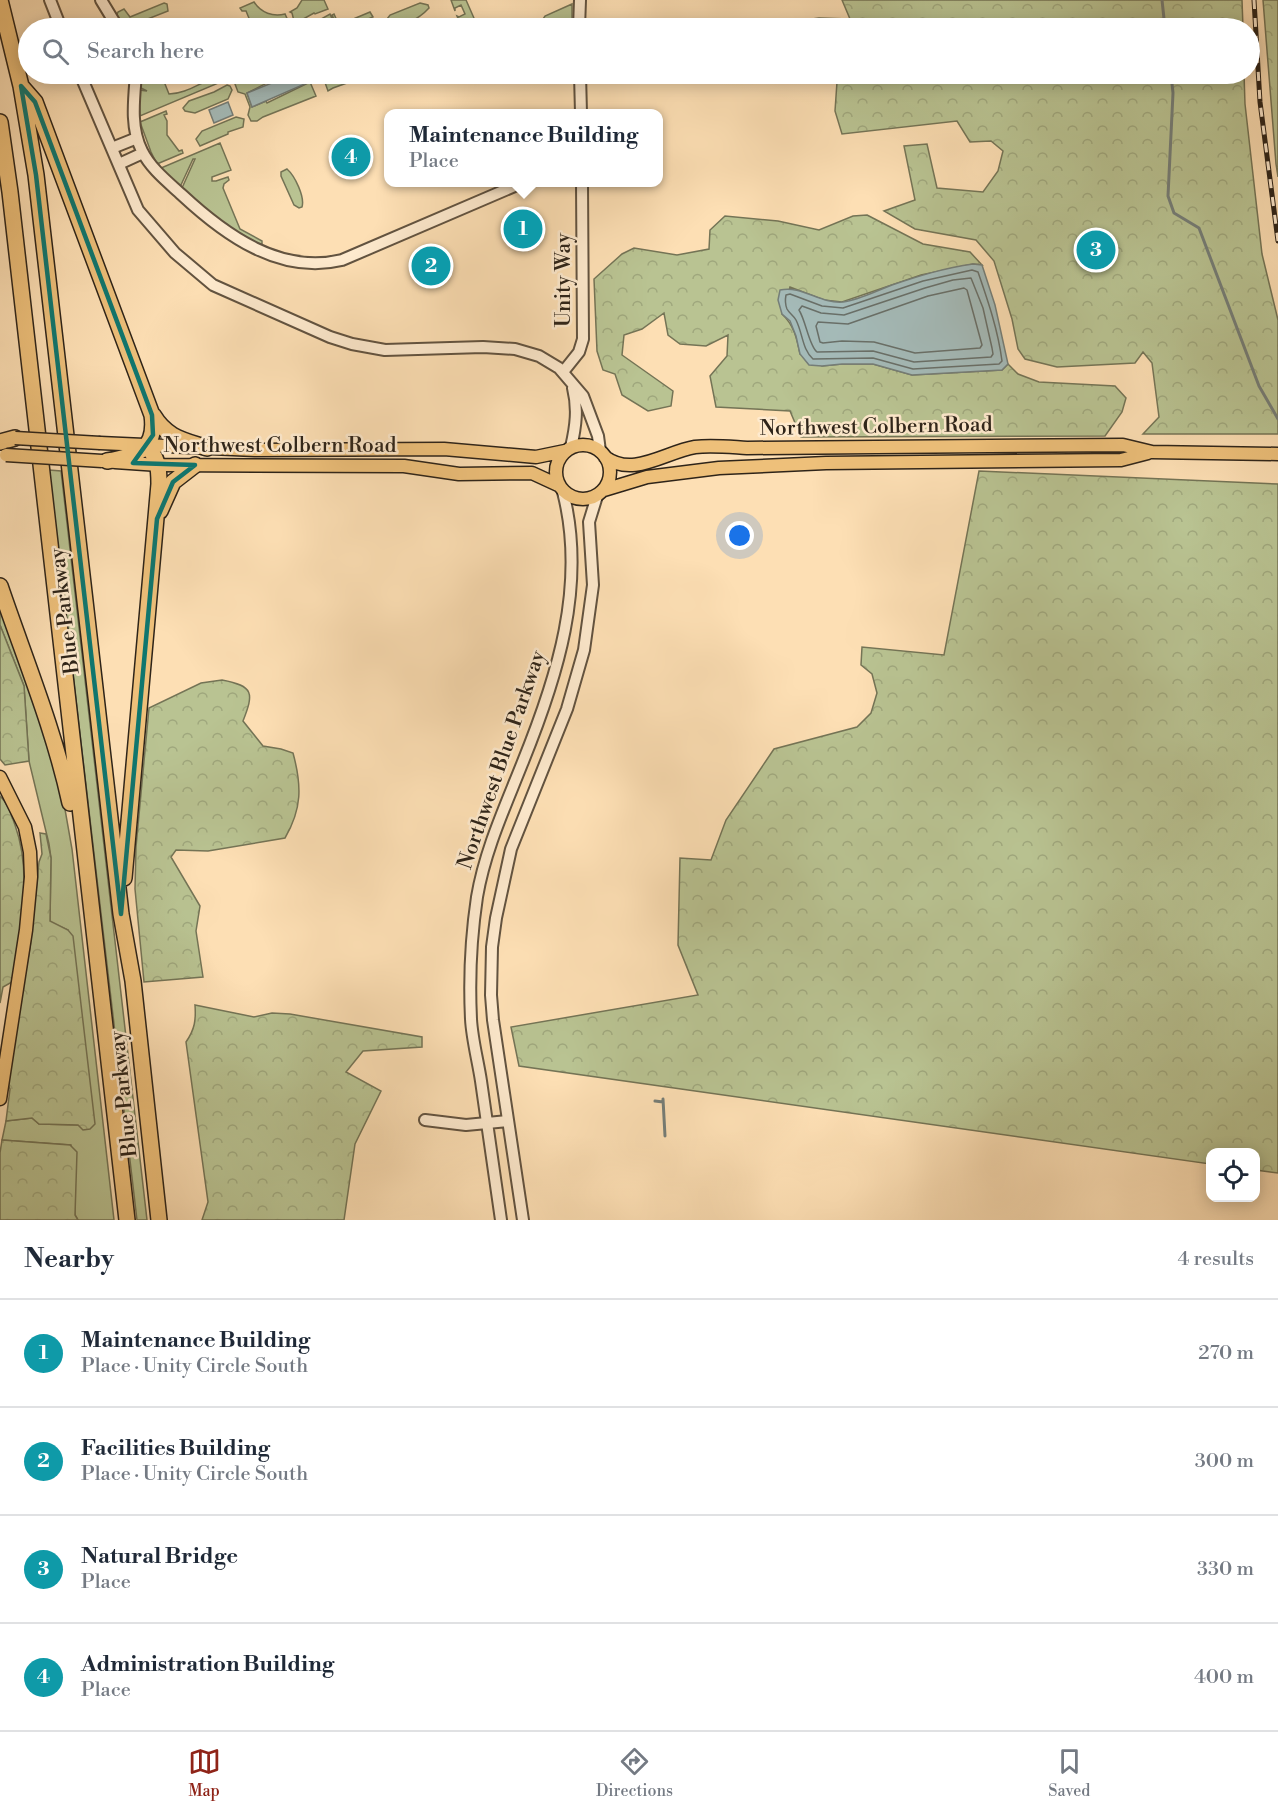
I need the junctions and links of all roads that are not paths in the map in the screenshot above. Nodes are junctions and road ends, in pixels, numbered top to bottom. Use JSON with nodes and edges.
{"nodes":[{"id":1,"x":0,"y":0,"type":"edge"},
{"id":2,"x":50,"y":0,"type":"edge"},
{"id":3,"x":101,"y":0,"type":"edge"},
{"id":4,"x":580,"y":0,"type":"edge"},
{"id":5,"x":57,"y":18,"type":"edge"},
{"id":6,"x":112,"y":18,"type":"edge"},
{"id":7,"x":579,"y":18,"type":"edge"},
{"id":8,"x":18,"y":74,"type":"edge"},
{"id":9,"x":84,"y":84,"type":"edge"},
{"id":10,"x":135,"y":84,"type":"edge"},
{"id":11,"x":580,"y":84,"type":"edge"},
{"id":12,"x":21,"y":86,"type":"joint"},
{"id":13,"x":581,"y":109,"type":"edge"},
{"id":14,"x":0,"y":122,"type":"edge"},
{"id":15,"x":137,"y":138,"type":"junction"},
{"id":16,"x":112,"y":148,"type":"junction"},
{"id":17,"x":143,"y":153,"type":"junction"},
{"id":18,"x":119,"y":164,"type":"junction"},
{"id":19,"x":515,"y":187,"type":"edge"},
{"id":20,"x":582,"y":187,"type":"edge"},
{"id":21,"x":563,"y":372,"type":"junction"},
{"id":22,"x":572,"y":382,"type":"junction"},
{"id":23,"x":152,"y":415,"type":"junction"},
{"id":24,"x":4,"y":445,"type":"edge"},
{"id":25,"x":146,"y":446,"type":"junction"},
{"id":26,"x":207,"y":448,"type":"junction"},
{"id":27,"x":568,"y":449,"type":"junction"},
{"id":28,"x":1152,"y":452,"type":"junction"},
{"id":29,"x":603,"y":454,"type":"junction"},
{"id":30,"x":1278,"y":454,"type":"edge"},
{"id":31,"x":104,"y":461,"type":"junction"},
{"id":32,"x":159,"y":465,"type":"junction"},
{"id":33,"x":195,"y":465,"type":"junction"},
{"id":34,"x":561,"y":488,"type":"junction"},
{"id":35,"x":600,"y":493,"type":"junction"},
{"id":36,"x":157,"y":519,"type":"junction"},
{"id":37,"x":0,"y":586,"type":"edge"},
{"id":38,"x":0,"y":777,"type":"edge"},
{"id":39,"x":88,"y":886,"type":"junction"},
{"id":40,"x":122,"y":914,"type":"junction"},
{"id":41,"x":0,"y":1099,"type":"edge"},
{"id":42,"x":425,"y":1120,"type":"dead end"},
{"id":43,"x":508,"y":1121,"type":"junction"},
{"id":44,"x":487,"y":1124,"type":"junction"},
{"id":45,"x":127,"y":1220,"type":"edge"},
{"id":46,"x":159,"y":1220,"type":"edge"},
{"id":47,"x":501,"y":1220,"type":"edge"},
{"id":48,"x":523,"y":1220,"type":"edge"}],
"edges":[{"from":1,"to":8,"type":"highway","name":"Blue Parkway"},
{"from":2,"to":5,"type":"street"},
{"from":3,"to":6,"type":"street"},
{"from":4,"to":7,"type":"street"},
{"from":9,"to":16,"type":"street"},
{"from":10,"to":15,"type":"street"},
{"from":11,"to":13,"type":"street"},
{"from":12,"to":23,"type":"highway"},
{"from":12,"to":40,"type":"highway","name":"Blue Parkway"},
{"from":14,"to":39,"type":"highway","name":"Blue Parkway"},
{"from":15,"to":16,"type":"street"},
{"from":15,"to":17,"type":"street"},
{"from":16,"to":18,"type":"street"},
{"from":17,"to":18,"type":"street"},
{"from":17,"to":19,"type":"street"},
{"from":18,"to":21,"type":"street"},
{"from":20,"to":21,"type":"street","name":"Unity Way"},
{"from":21,"to":22,"type":"street"},
{"from":22,"to":27,"type":"street"},
{"from":22,"to":29,"type":"street"},
{"from":23,"to":25,"type":"highway"},
{"from":23,"to":26,"type":"highway"},
{"from":24,"to":25,"type":"main road","name":"Northwest Colbern Road","bridge":true},
{"from":24,"to":31,"type":"main road","name":"Northwest Colbern Road","bridge":true},
{"from":25,"to":26,"type":"main road","name":"Northwest Colbern Road"},
{"from":25,"to":31,"type":"highway"},
{"from":25,"to":32,"type":"highway"},
{"from":26,"to":27,"type":"main road","name":"Northwest Colbern Road"},
{"from":27,"to":29,"type":"main road"},
{"from":27,"to":34,"type":"main road"},
{"from":28,"to":29,"type":"main road","name":"Northwest Colbern Road"},
{"from":28,"to":30,"type":"main road","name":"Northwest Colbern Road"},
{"from":28,"to":35,"type":"main road","name":"Northwest Colbern Road"},
{"from":29,"to":35,"type":"main road"},
{"from":31,"to":32,"type":"main road","name":"Northwest Colbern Road"},
{"from":32,"to":33,"type":"main road","name":"Northwest Colbern Road"},
{"from":32,"to":36,"type":"highway"},
{"from":33,"to":34,"type":"main road","name":"Northwest Colbern Road"},
{"from":33,"to":36,"type":"highway"},
{"from":34,"to":35,"type":"main road"},
{"from":34,"to":44,"type":"street","name":"Northwest Blue Parkway"},
{"from":35,"to":43,"type":"street","name":"Northwest Blue Parkway"},
{"from":36,"to":40,"type":"highway"},
{"from":37,"to":39,"type":"highway"},
{"from":38,"to":41,"type":"main road"},
{"from":39,"to":45,"type":"highway","name":"Blue Parkway"},
{"from":40,"to":46,"type":"highway","name":"Blue Parkway"},
{"from":42,"to":44,"type":"street"},
{"from":43,"to":44,"type":"street"},
{"from":43,"to":48,"type":"street","name":"Northwest Blue Parkway"},
{"from":44,"to":47,"type":"street","name":"Northwest Blue Parkway"}]}
